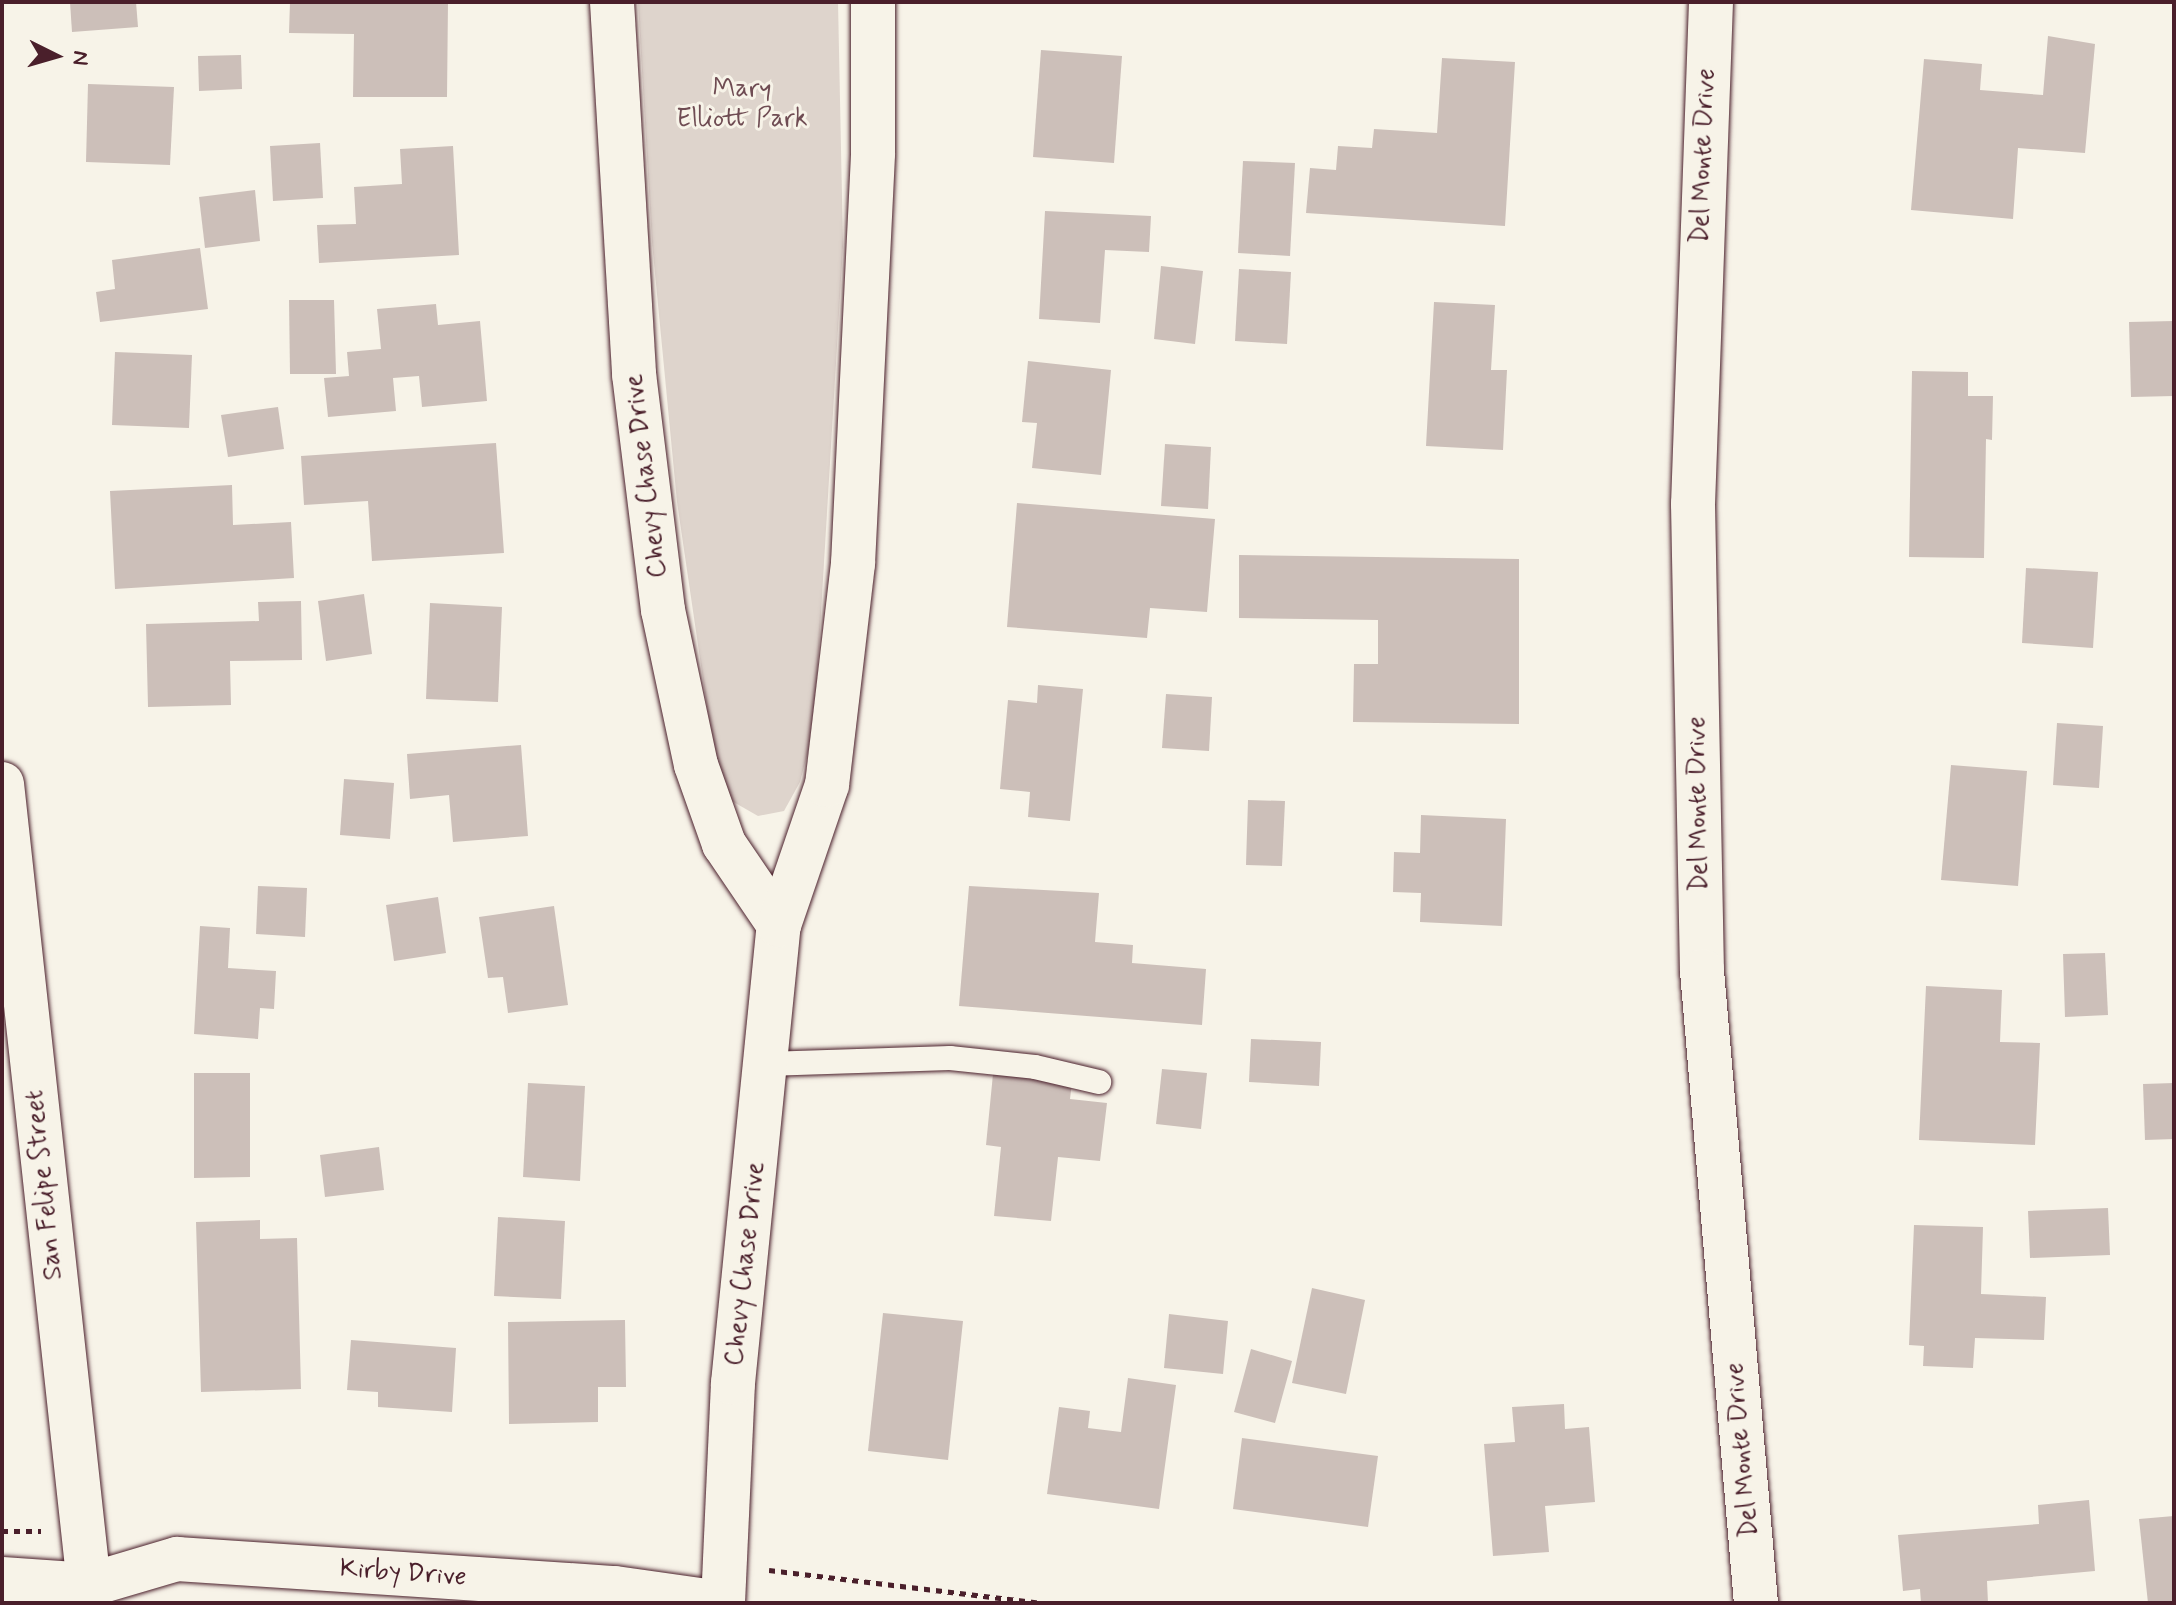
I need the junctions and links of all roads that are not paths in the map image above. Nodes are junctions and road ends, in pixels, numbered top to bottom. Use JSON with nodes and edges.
{"nodes":[{"id":1,"x":612,"y":2,"type":"edge"},
{"id":2,"x":873,"y":2,"type":"edge"},
{"id":3,"x":1711,"y":2,"type":"edge"},
{"id":4,"x":2,"y":784,"type":"edge"},
{"id":5,"x":779,"y":925,"type":"junction"},
{"id":6,"x":766,"y":1064,"type":"junction"},
{"id":7,"x":1099,"y":1082,"type":"dead end"},
{"id":8,"x":2,"y":1579,"type":"edge"},
{"id":9,"x":106,"y":1594,"type":"edge"},
{"id":10,"x":722,"y":1603,"type":"edge"},
{"id":11,"x":1756,"y":1603,"type":"edge"}],
"edges":[{"from":1,"to":5,"type":"street","name":"Chevy Chase Drive"},
{"from":2,"to":5,"type":"street","name":"Chevy Chase Drive"},
{"from":3,"to":11,"type":"street","name":"Del Monte Drive"},
{"from":4,"to":9,"type":"street","name":"San Felipe Street"},
{"from":5,"to":6,"type":"street","name":"Chevy Chase Drive"},
{"from":6,"to":7,"type":"lane"},
{"from":6,"to":10,"type":"street","name":"Chevy Chase Drive"},
{"from":8,"to":9,"type":"street","name":"Kirby Drive"},
{"from":9,"to":10,"type":"street","name":"Kirby Drive"}]}
